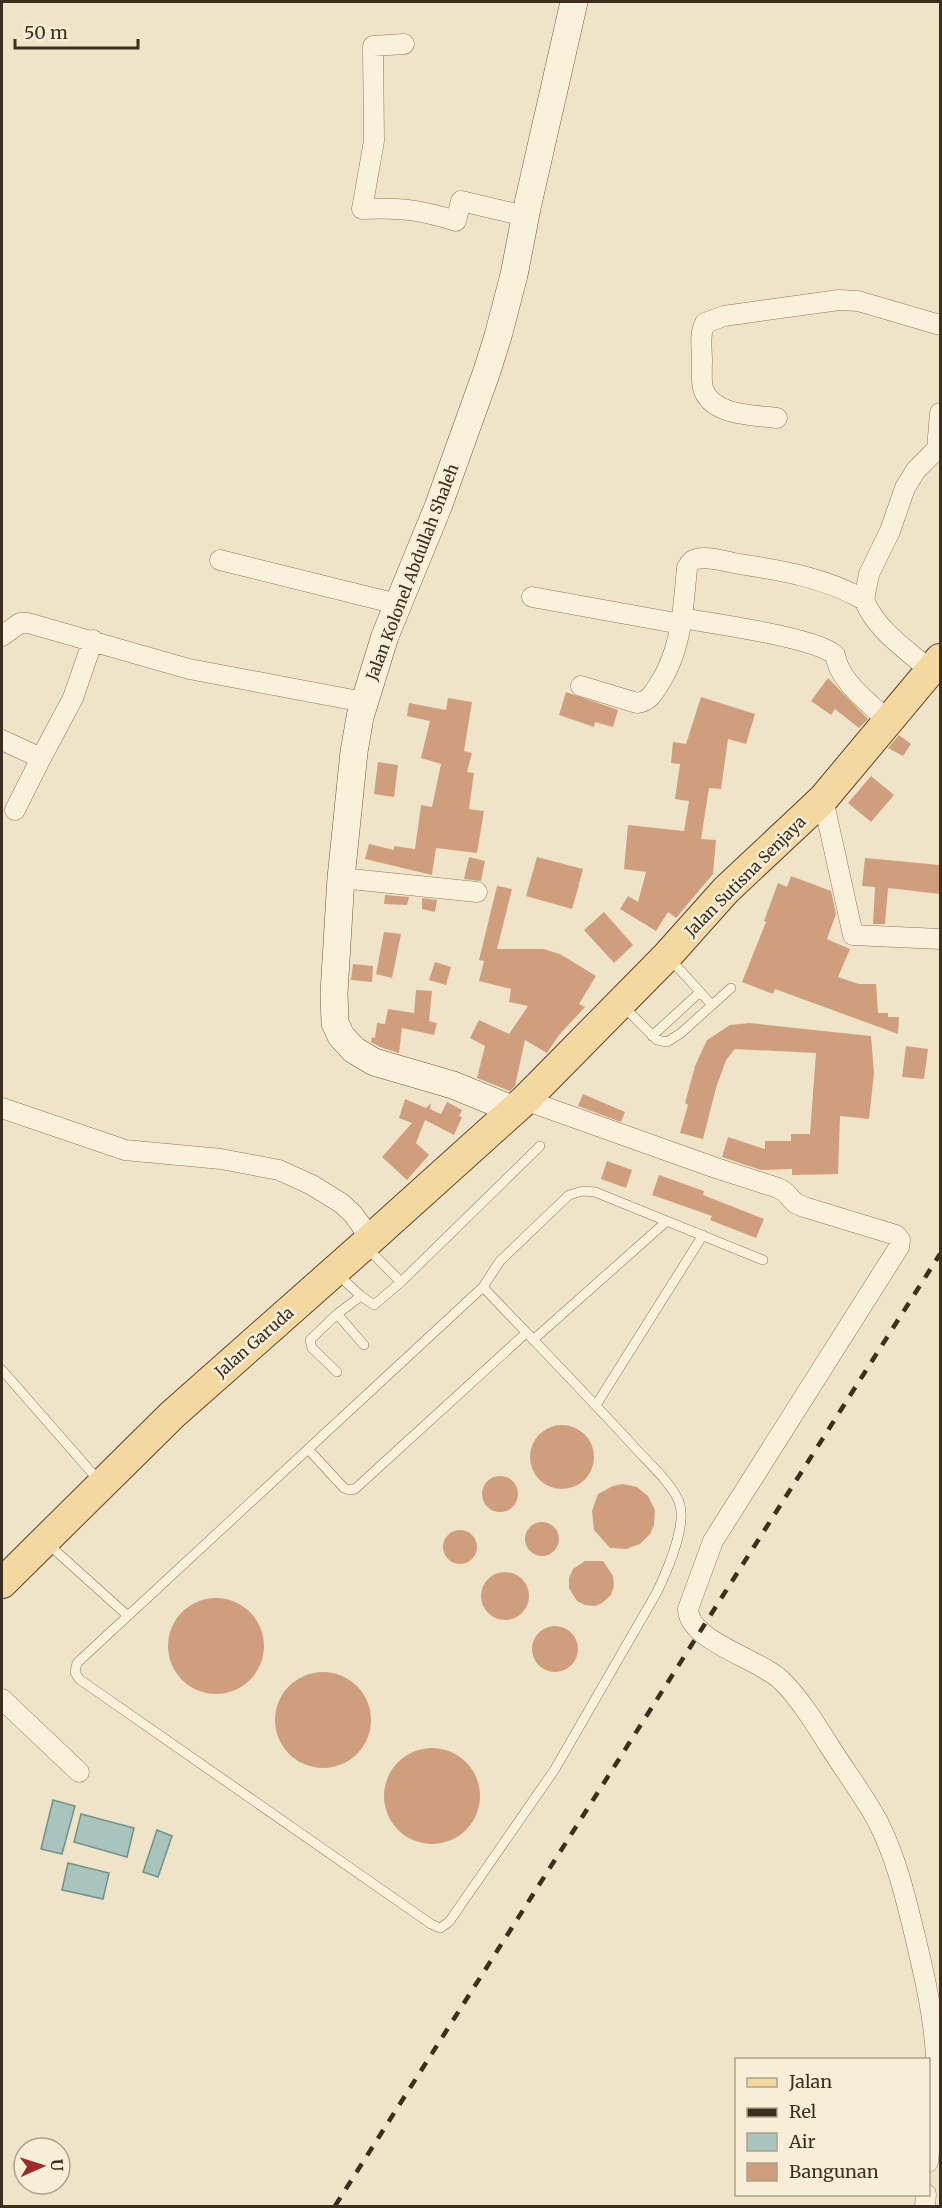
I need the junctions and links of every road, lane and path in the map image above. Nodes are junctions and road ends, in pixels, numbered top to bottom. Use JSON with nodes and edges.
{"nodes":[{"id":1,"x":574,"y":2,"type":"edge"},
{"id":2,"x":404,"y":44,"type":"dead end"},
{"id":3,"x":525,"y":216,"type":"junction"},
{"id":4,"x":940,"y":325,"type":"edge"},
{"id":5,"x":940,"y":413,"type":"edge"},
{"id":6,"x":777,"y":418,"type":"dead end"},
{"id":7,"x":220,"y":560,"type":"dead end"},
{"id":8,"x":532,"y":597,"type":"dead end"},
{"id":9,"x":864,"y":600,"type":"junction"},
{"id":10,"x":397,"y":604,"type":"junction"},
{"id":11,"x":682,"y":621,"type":"junction"},
{"id":12,"x":2,"y":636,"type":"edge"},
{"id":13,"x":93,"y":640,"type":"junction"},
{"id":14,"x":936,"y":665,"type":"edge"},
{"id":15,"x":581,"y":686,"type":"dead end"},
{"id":16,"x":364,"y":702,"type":"junction"},
{"id":17,"x":889,"y":722,"type":"junction"},
{"id":18,"x":2,"y":741,"type":"edge"},
{"id":19,"x":41,"y":758,"type":"junction"},
{"id":20,"x":822,"y":799,"type":"junction"},
{"id":21,"x":15,"y":810,"type":"dead end"},
{"id":22,"x":341,"y":878,"type":"junction"},
{"id":23,"x":477,"y":892,"type":"dead end"},
{"id":24,"x":940,"y":939,"type":"edge"},
{"id":25,"x":667,"y":956,"type":"junction"},
{"id":26,"x":731,"y":988,"type":"dead end"},
{"id":27,"x":700,"y":992,"type":"junction"},
{"id":28,"x":620,"y":1004,"type":"junction"},
{"id":29,"x":712,"y":1005,"type":"junction"},
{"id":30,"x":652,"y":1036,"type":"junction"},
{"id":31,"x":519,"y":1105,"type":"junction"},
{"id":32,"x":2,"y":1108,"type":"edge"},
{"id":33,"x":540,"y":1146,"type":"dead end"},
{"id":34,"x":668,"y":1221,"type":"junction"},
{"id":35,"x":703,"y":1235,"type":"junction"},
{"id":36,"x":368,"y":1242,"type":"junction"},
{"id":37,"x":763,"y":1260,"type":"dead end"},
{"id":38,"x":334,"y":1272,"type":"junction"},
{"id":39,"x":401,"y":1282,"type":"junction"},
{"id":40,"x":483,"y":1287,"type":"junction"},
{"id":41,"x":361,"y":1296,"type":"junction"},
{"id":42,"x":337,"y":1314,"type":"junction"},
{"id":43,"x":530,"y":1336,"type":"junction"},
{"id":44,"x":364,"y":1345,"type":"dead end"},
{"id":45,"x":2,"y":1370,"type":"edge"},
{"id":46,"x":338,"y":1372,"type":"dead end"},
{"id":47,"x":596,"y":1405,"type":"junction"},
{"id":48,"x":308,"y":1449,"type":"junction"},
{"id":49,"x":102,"y":1484,"type":"junction"},
{"id":50,"x":44,"y":1540,"type":"junction"},
{"id":51,"x":2,"y":1583,"type":"edge"},
{"id":52,"x":128,"y":1616,"type":"junction"},
{"id":53,"x":2,"y":1699,"type":"edge"},
{"id":54,"x":79,"y":1772,"type":"dead end"},
{"id":55,"x":938,"y":2060,"type":"edge"},
{"id":56,"x":930,"y":2142,"type":"edge"}],
"edges":[{"from":1,"to":3,"type":"main road","name":"Jalan Kolonel Abdullah Shaleh"},
{"from":2,"to":3,"type":"street"},
{"from":3,"to":10,"type":"main road","name":"Jalan Kolonel Abdullah Shaleh"},
{"from":4,"to":6,"type":"street"},
{"from":5,"to":9,"type":"street"},
{"from":7,"to":10,"type":"street"},
{"from":8,"to":11,"type":"street"},
{"from":9,"to":11,"type":"street"},
{"from":9,"to":14,"type":"street"},
{"from":10,"to":16,"type":"main road","name":"Jalan Kolonel Abdullah Shaleh"},
{"from":11,"to":15,"type":"street"},
{"from":11,"to":17,"type":"street"},
{"from":12,"to":13,"type":"street"},
{"from":13,"to":16,"type":"street"},
{"from":13,"to":19,"type":"street"},
{"from":14,"to":17,"type":"main road","name":"Jalan Sutisna Senjaya"},
{"from":16,"to":22,"type":"main road","name":"Jalan Kolonel Abdullah Shaleh"},
{"from":17,"to":20,"type":"main road","name":"Jalan Sutisna Senjaya"},
{"from":18,"to":19,"type":"street"},
{"from":19,"to":21,"type":"street"},
{"from":20,"to":24,"type":"street"},
{"from":20,"to":25,"type":"main road","name":"Jalan Sutisna Senjaya"},
{"from":22,"to":23,"type":"street"},
{"from":22,"to":31,"type":"main road","name":"Jalan Kolonel Abdullah Shaleh"},
{"from":25,"to":27,"type":"lane"},
{"from":25,"to":28,"type":"main road","name":"Jalan Sutisna Senjaya"},
{"from":26,"to":29,"type":"lane"},
{"from":27,"to":29,"type":"lane"},
{"from":27,"to":30,"type":"lane"},
{"from":28,"to":30,"type":"lane"},
{"from":28,"to":31,"type":"main road","name":"Jalan Sutisna Senjaya"},
{"from":29,"to":30,"type":"lane"},
{"from":31,"to":36,"type":"main road","name":"Jalan Garuda"},
{"from":31,"to":55,"type":"street"},
{"from":32,"to":36,"type":"street"},
{"from":33,"to":39,"type":"lane"},
{"from":34,"to":35,"type":"lane"},
{"from":34,"to":40,"type":"lane"},
{"from":34,"to":43,"type":"lane"},
{"from":35,"to":37,"type":"lane"},
{"from":35,"to":47,"type":"lane"},
{"from":36,"to":38,"type":"main road","name":"Jalan Garuda"},
{"from":36,"to":39,"type":"lane"},
{"from":38,"to":41,"type":"lane"},
{"from":38,"to":49,"type":"main road","name":"Jalan Garuda"},
{"from":39,"to":41,"type":"lane"},
{"from":40,"to":43,"type":"lane"},
{"from":40,"to":48,"type":"lane"},
{"from":41,"to":42,"type":"lane"},
{"from":42,"to":44,"type":"lane"},
{"from":42,"to":46,"type":"lane"},
{"from":43,"to":47,"type":"lane"},
{"from":43,"to":48,"type":"lane"},
{"from":45,"to":49,"type":"lane"},
{"from":47,"to":52,"type":"lane"},
{"from":48,"to":52,"type":"lane"},
{"from":49,"to":50,"type":"main road","name":"Jalan Garuda"},
{"from":50,"to":51,"type":"main road","name":"Jalan Garuda"},
{"from":50,"to":52,"type":"lane"},
{"from":53,"to":54,"type":"street"},
{"from":55,"to":56,"type":"street"}]}
